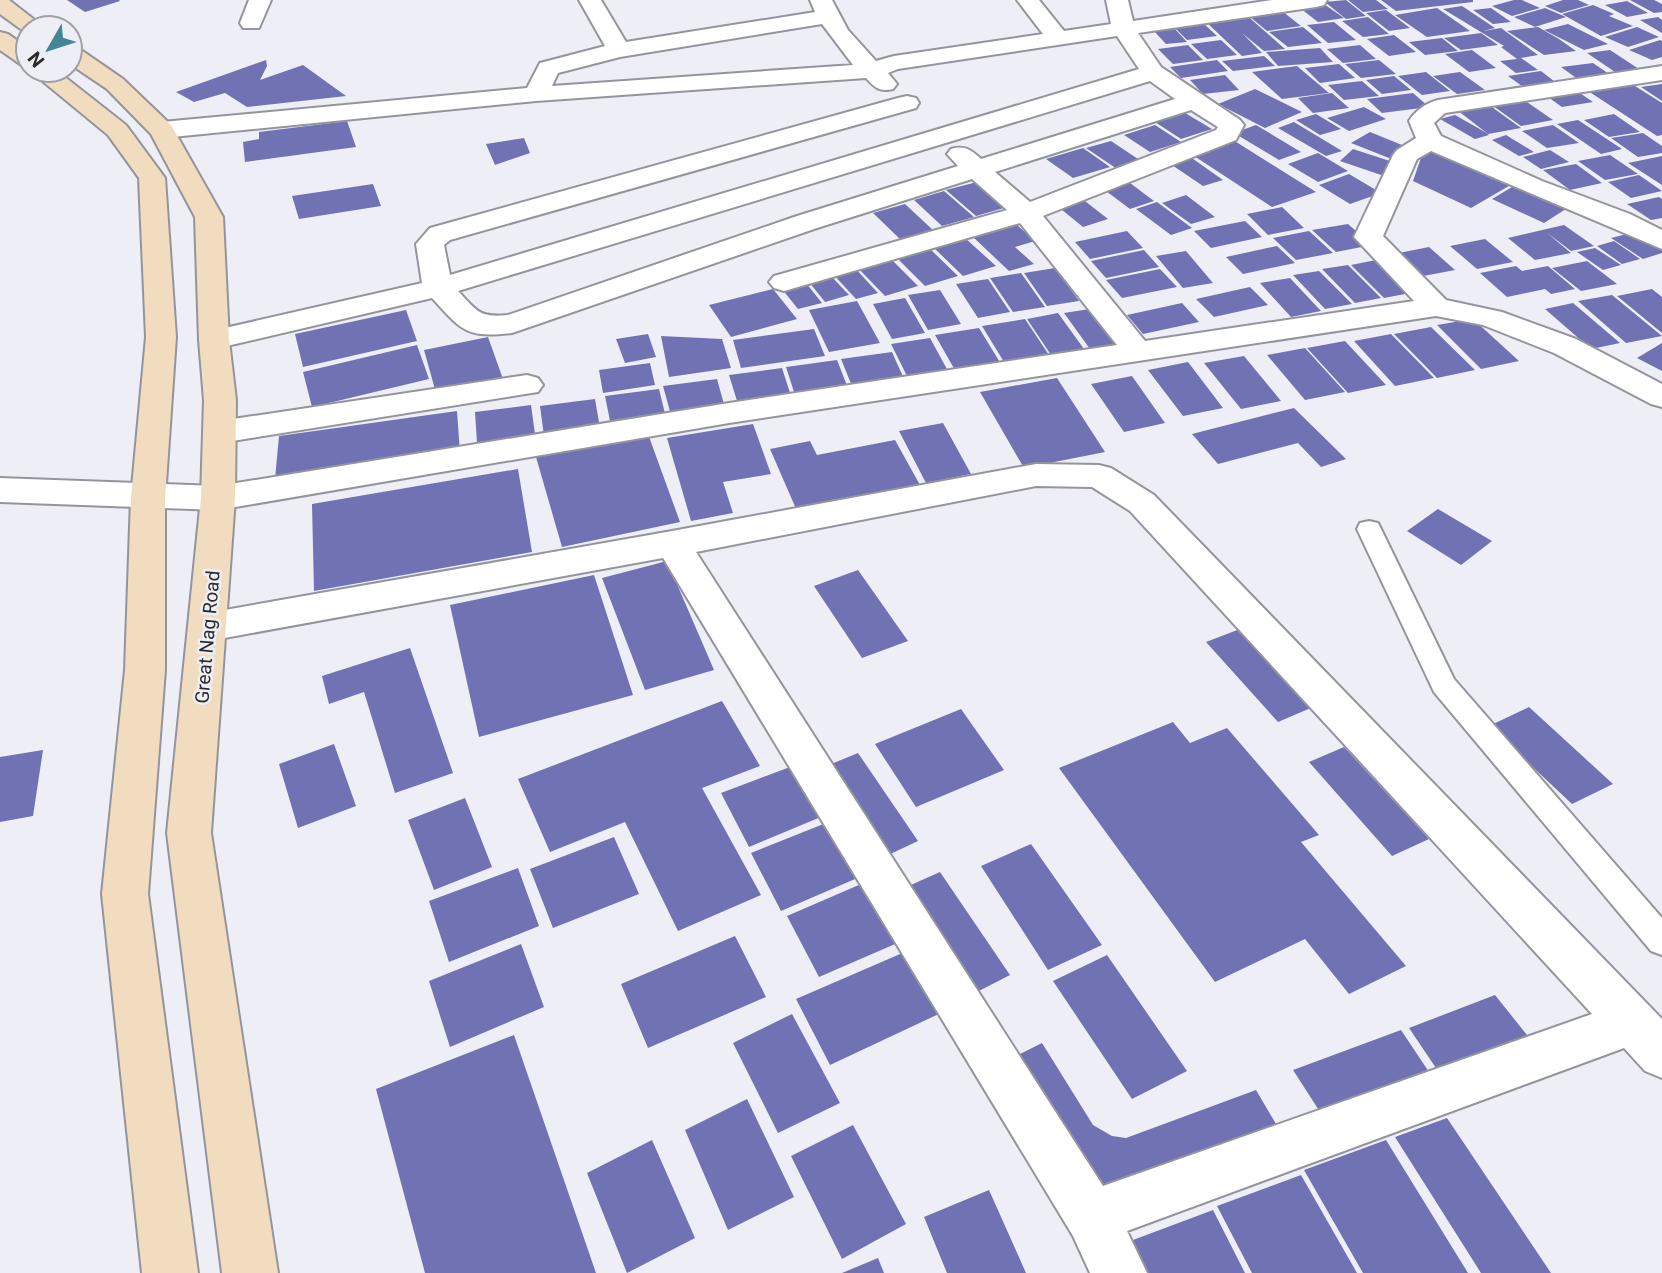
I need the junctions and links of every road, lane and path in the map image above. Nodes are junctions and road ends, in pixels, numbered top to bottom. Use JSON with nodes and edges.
{"nodes":[{"id":1,"x":260,"y":0,"type":"edge"},
{"id":2,"x":590,"y":0,"type":"edge"},
{"id":3,"x":1028,"y":0,"type":"edge"},
{"id":4,"x":1117,"y":0,"type":"edge"},
{"id":5,"x":1316,"y":0,"type":"edge"},
{"id":6,"x":824,"y":8,"type":"edge"},
{"id":7,"x":251,"y":23,"type":"dead end"},
{"id":8,"x":1123,"y":28,"type":"junction"},
{"id":9,"x":1060,"y":40,"type":"junction"},
{"id":10,"x":619,"y":50,"type":"junction"},
{"id":11,"x":84,"y":62,"type":"edge"},
{"id":12,"x":871,"y":71,"type":"junction"},
{"id":13,"x":1153,"y":72,"type":"junction"},
{"id":14,"x":1662,"y":72,"type":"edge"},
{"id":15,"x":59,"y":84,"type":"edge"},
{"id":16,"x":536,"y":94,"type":"junction"},
{"id":17,"x":1194,"y":101,"type":"junction"},
{"id":18,"x":907,"y":103,"type":"junction"},
{"id":19,"x":162,"y":130,"type":"junction"},
{"id":20,"x":942,"y":136,"type":"junction"},
{"id":21,"x":1430,"y":141,"type":"junction"},
{"id":22,"x":975,"y":169,"type":"junction"},
{"id":23,"x":1026,"y":213,"type":"junction"},
{"id":24,"x":1662,"y":241,"type":"edge"},
{"id":25,"x":784,"y":282,"type":"dead end"},
{"id":26,"x":439,"y":288,"type":"junction"},
{"id":27,"x":1436,"y":307,"type":"junction"},
{"id":28,"x":214,"y":340,"type":"junction"},
{"id":29,"x":1138,"y":352,"type":"junction"},
{"id":30,"x":527,"y":385,"type":"dead end"},
{"id":31,"x":1662,"y":397,"type":"edge"},
{"id":32,"x":220,"y":432,"type":"junction"},
{"id":33,"x":0,"y":490,"type":"edge"},
{"id":34,"x":148,"y":498,"type":"junction"},
{"id":35,"x":219,"y":498,"type":"junction"},
{"id":36,"x":1369,"y":529,"type":"dead end"},
{"id":37,"x":672,"y":544,"type":"junction"},
{"id":38,"x":208,"y":627,"type":"junction"},
{"id":39,"x":1662,"y":941,"type":"edge"},
{"id":40,"x":1652,"y":1029,"type":"edge"},
{"id":41,"x":1092,"y":1217,"type":"junction"},
{"id":42,"x":168,"y":1272,"type":"edge"},
{"id":43,"x":250,"y":1273,"type":"edge"},
{"id":44,"x":1119,"y":1273,"type":"edge"}],
"edges":[{"from":1,"to":7,"type":"street"},
{"from":2,"to":10,"type":"street"},
{"from":3,"to":9,"type":"street"},
{"from":4,"to":8,"type":"street"},
{"from":5,"to":8,"type":"street"},
{"from":6,"to":10,"type":"street"},
{"from":6,"to":12,"type":"street"},
{"from":8,"to":9,"type":"street"},
{"from":8,"to":13,"type":"street"},
{"from":9,"to":12,"type":"street"},
{"from":10,"to":16,"type":"street"},
{"from":11,"to":19,"type":"main road","name":"Great Nag Road"},
{"from":12,"to":16,"type":"street"},
{"from":12,"to":18,"type":"street"},
{"from":13,"to":17,"type":"street"},
{"from":13,"to":20,"type":"street"},
{"from":14,"to":21,"type":"street"},
{"from":15,"to":34,"type":"main road"},
{"from":16,"to":19,"type":"street"},
{"from":17,"to":22,"type":"street"},
{"from":17,"to":23,"type":"street"},
{"from":18,"to":20,"type":"street"},
{"from":18,"to":26,"type":"street"},
{"from":19,"to":28,"type":"main road","name":"Great Nag Road"},
{"from":20,"to":22,"type":"street"},
{"from":20,"to":26,"type":"street"},
{"from":21,"to":24,"type":"street"},
{"from":21,"to":27,"type":"street"},
{"from":22,"to":23,"type":"street"},
{"from":22,"to":26,"type":"street"},
{"from":23,"to":25,"type":"street"},
{"from":23,"to":29,"type":"street"},
{"from":26,"to":28,"type":"street"},
{"from":27,"to":29,"type":"street"},
{"from":27,"to":31,"type":"street"},
{"from":28,"to":32,"type":"main road","name":"Great Nag Road"},
{"from":29,"to":35,"type":"street"},
{"from":30,"to":32,"type":"street"},
{"from":32,"to":35,"type":"main road","name":"Great Nag Road"},
{"from":33,"to":34,"type":"street"},
{"from":34,"to":35,"type":"street"},
{"from":34,"to":42,"type":"main road"},
{"from":35,"to":38,"type":"main road","name":"Great Nag Road"},
{"from":36,"to":39,"type":"lane"},
{"from":37,"to":38,"type":"street"},
{"from":37,"to":40,"type":"street"},
{"from":37,"to":41,"type":"street"},
{"from":38,"to":43,"type":"main road","name":"Great Nag Road"},
{"from":40,"to":41,"type":"street"},
{"from":41,"to":44,"type":"street"}]}
